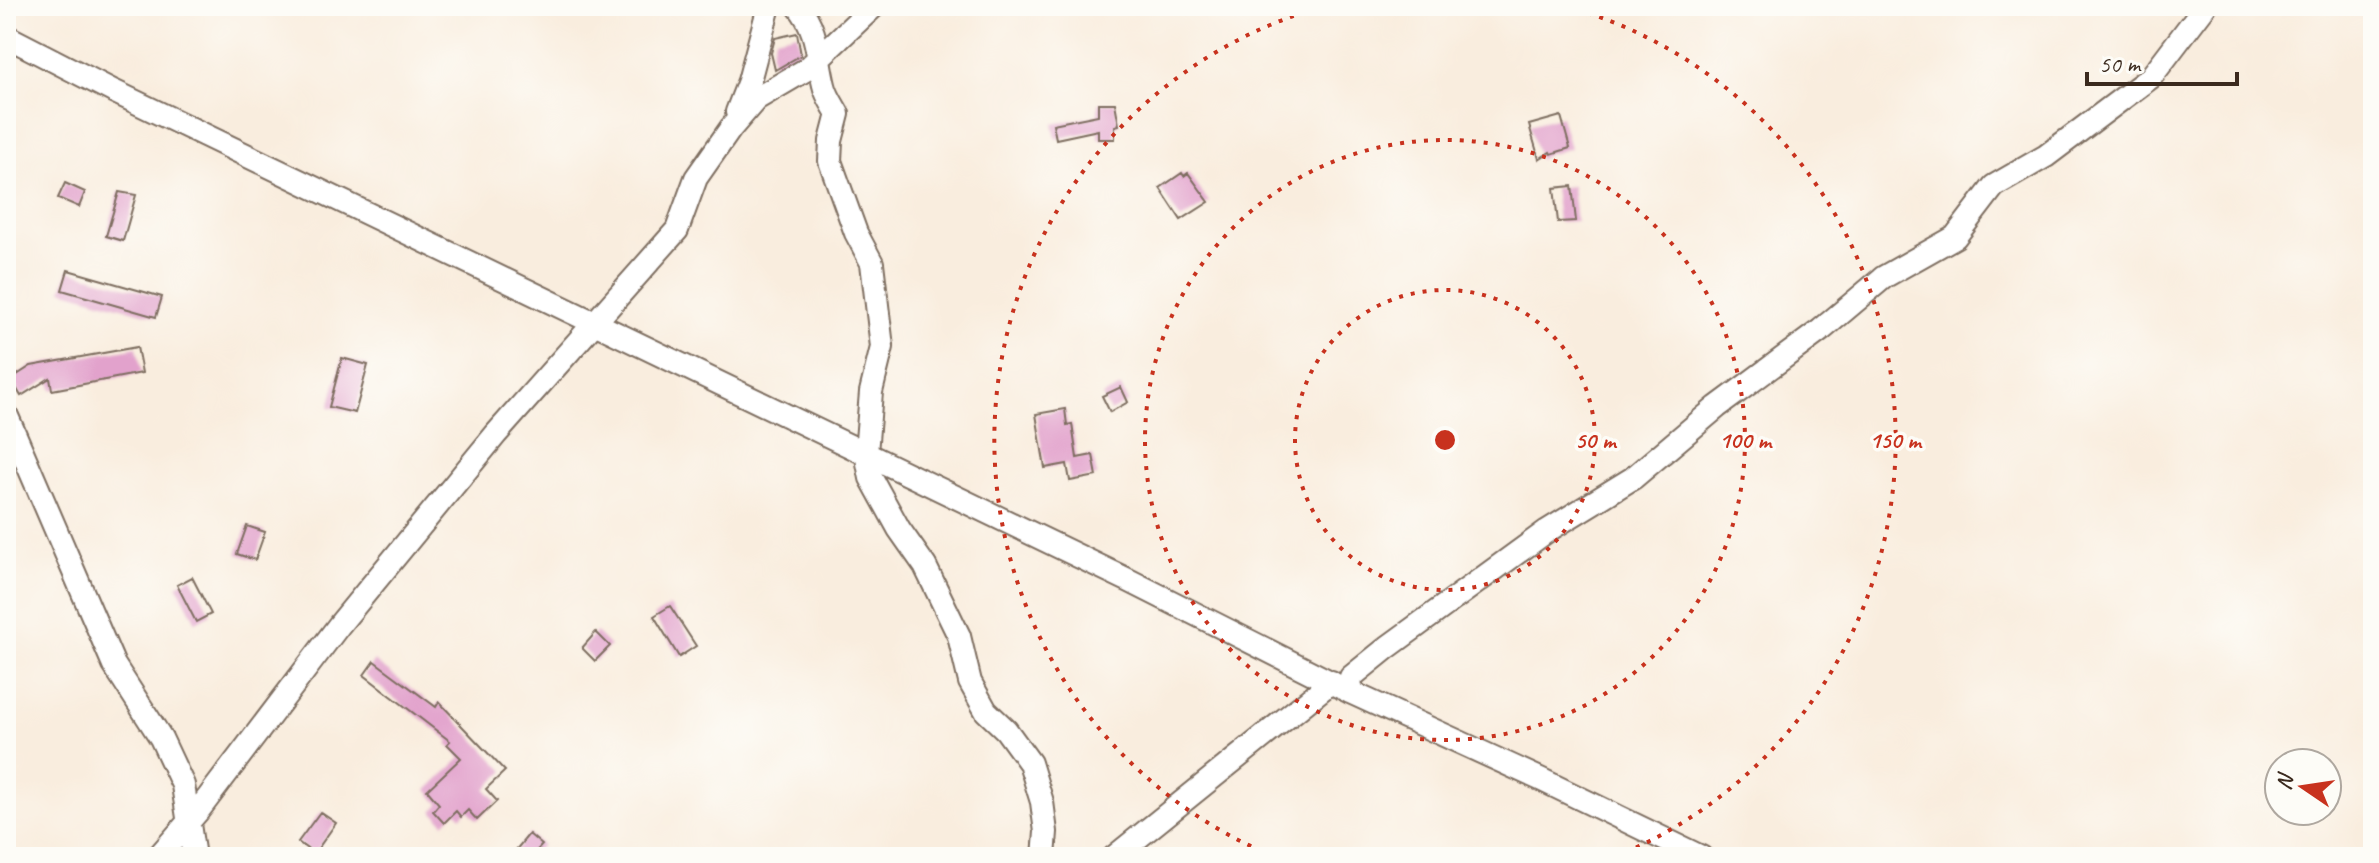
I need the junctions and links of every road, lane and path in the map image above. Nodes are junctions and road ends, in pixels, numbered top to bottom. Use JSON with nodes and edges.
{"nodes":[{"id":1,"x":769,"y":6,"type":"edge"},
{"id":2,"x":798,"y":6,"type":"edge"},
{"id":3,"x":874,"y":6,"type":"edge"},
{"id":4,"x":2205,"y":6,"type":"edge"},
{"id":5,"x":6,"y":36,"type":"edge"},
{"id":6,"x":819,"y":58,"type":"junction"},
{"id":7,"x":731,"y":128,"type":"junction"},
{"id":8,"x":596,"y":324,"type":"junction"},
{"id":9,"x":6,"y":414,"type":"edge"},
{"id":10,"x":866,"y":453,"type":"junction"},
{"id":11,"x":1340,"y":687,"type":"junction"},
{"id":12,"x":190,"y":821,"type":"junction"},
{"id":13,"x":158,"y":857,"type":"edge"},
{"id":14,"x":194,"y":857,"type":"edge"},
{"id":15,"x":1044,"y":857,"type":"edge"},
{"id":16,"x":1114,"y":857,"type":"edge"},
{"id":17,"x":1701,"y":857,"type":"edge"}],
"edges":[{"from":1,"to":7,"type":"street"},
{"from":2,"to":6,"type":"street"},
{"from":3,"to":6,"type":"street"},
{"from":4,"to":11,"type":"street"},
{"from":5,"to":8,"type":"street"},
{"from":6,"to":7,"type":"street"},
{"from":6,"to":10,"type":"street"},
{"from":7,"to":8,"type":"street"},
{"from":8,"to":10,"type":"street"},
{"from":8,"to":12,"type":"street"},
{"from":9,"to":12,"type":"street"},
{"from":10,"to":11,"type":"street"},
{"from":10,"to":15,"type":"street"},
{"from":11,"to":16,"type":"street"},
{"from":11,"to":17,"type":"street"},
{"from":12,"to":13,"type":"street"},
{"from":12,"to":14,"type":"street"}]}
